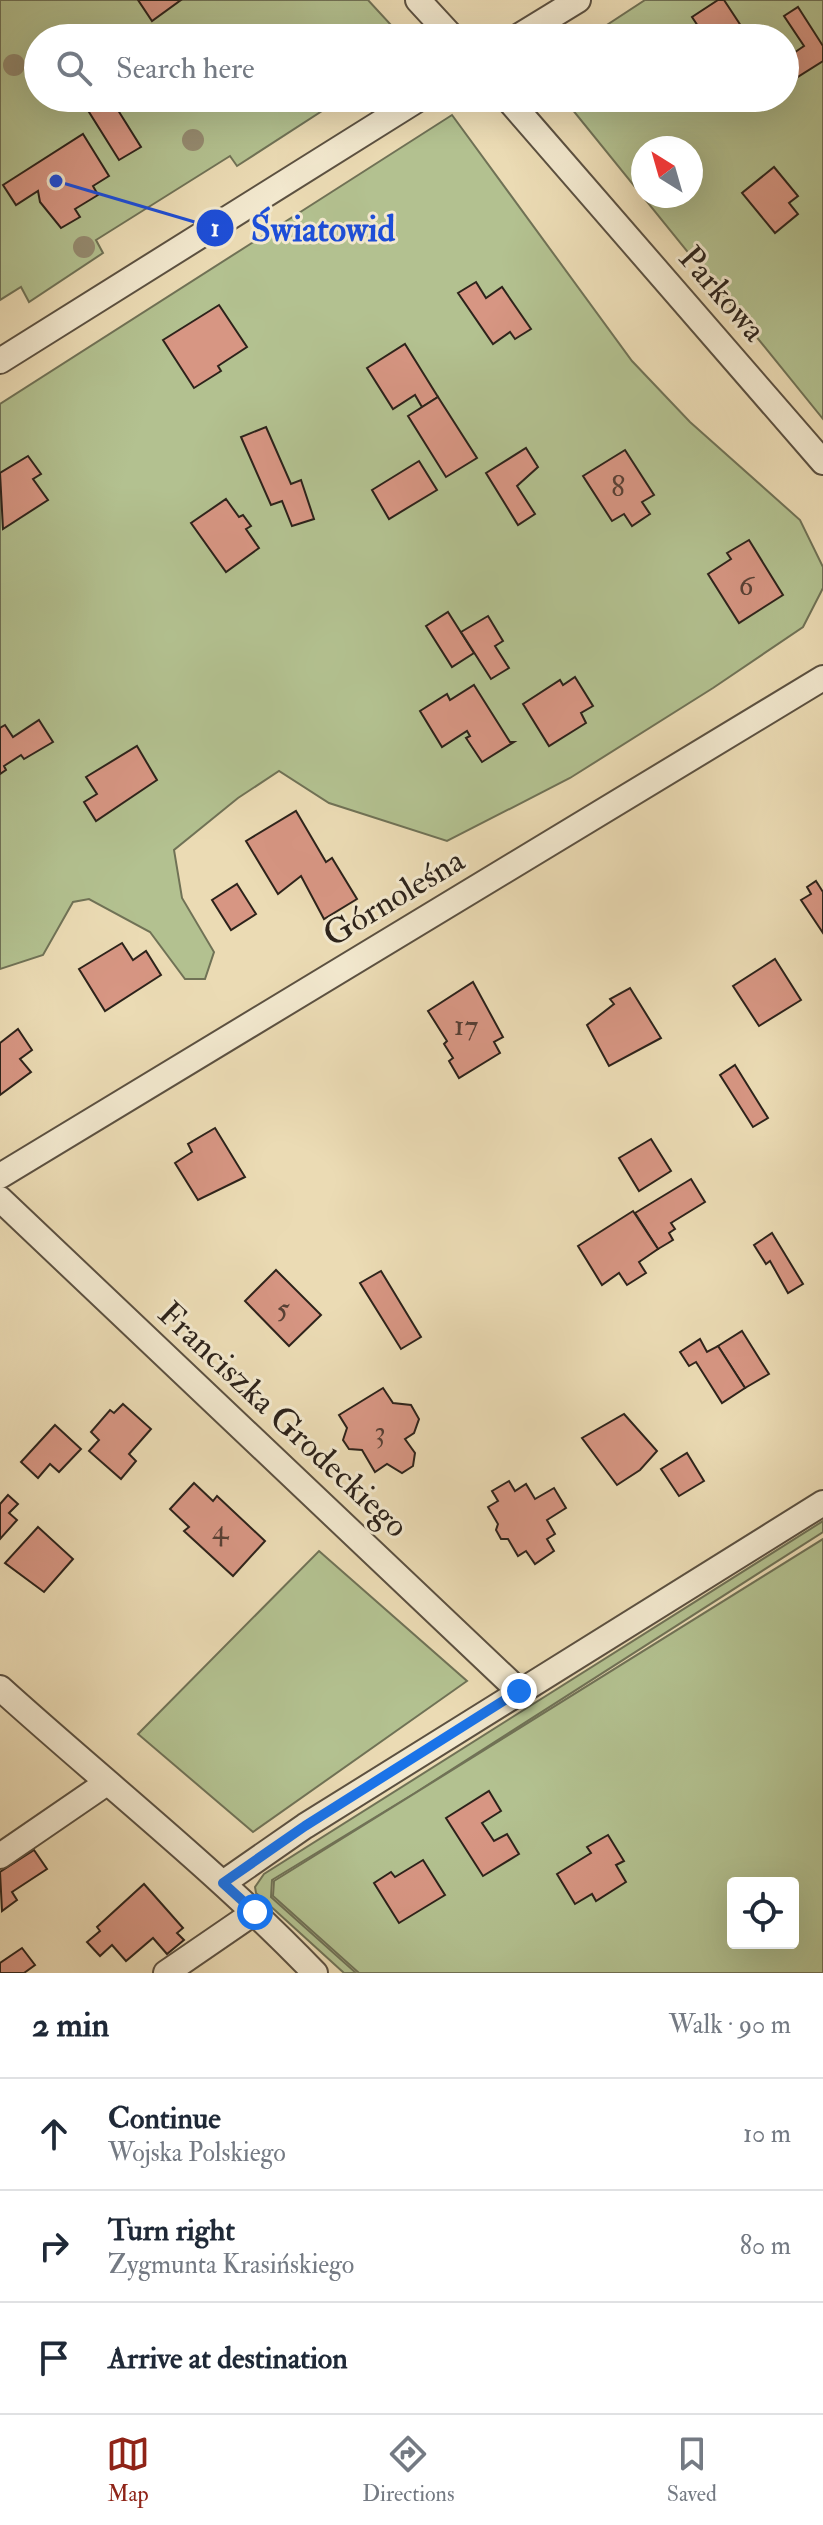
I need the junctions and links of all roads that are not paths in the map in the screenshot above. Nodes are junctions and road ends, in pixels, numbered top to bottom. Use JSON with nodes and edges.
{"nodes":[{"id":1,"x":418,"y":0,"type":"edge"},
{"id":2,"x":578,"y":0,"type":"edge"},
{"id":3,"x":440,"y":24,"type":"edge"},
{"id":4,"x":539,"y":24,"type":"edge"},
{"id":5,"x":398,"y":112,"type":"edge"},
{"id":6,"x":519,"y":112,"type":"edge"},
{"id":7,"x":0,"y":361,"type":"edge"},
{"id":8,"x":823,"y":462,"type":"edge"},
{"id":9,"x":823,"y":678,"type":"edge"},
{"id":10,"x":0,"y":1176,"type":"edge"},
{"id":11,"x":0,"y":1199,"type":"edge"},
{"id":12,"x":823,"y":1503,"type":"edge"},
{"id":13,"x":0,"y":1688,"type":"edge"},
{"id":14,"x":519,"y":1691,"type":"junction"},
{"id":15,"x":105,"y":1784,"type":"junction"},
{"id":16,"x":0,"y":1856,"type":"edge"},
{"id":17,"x":223,"y":1883,"type":"junction"},
{"id":18,"x":255,"y":1912,"type":"junction"},
{"id":19,"x":166,"y":1973,"type":"edge"},
{"id":20,"x":315,"y":1973,"type":"edge"}],
"edges":[{"from":1,"to":3,"type":"street"},
{"from":2,"to":4,"type":"street"},
{"from":5,"to":7,"type":"street"},
{"from":6,"to":8,"type":"street","name":"Parkowa"},
{"from":9,"to":10,"type":"street","name":"Górnoleśna"},
{"from":11,"to":14,"type":"street","name":"Franciszka Grodeckiego"},
{"from":12,"to":14,"type":"street"},
{"from":13,"to":15,"type":"street"},
{"from":14,"to":17,"type":"street"},
{"from":15,"to":16,"type":"street"},
{"from":15,"to":17,"type":"street"},
{"from":17,"to":18,"type":"street"},
{"from":18,"to":19,"type":"street"},
{"from":18,"to":20,"type":"street"}]}
